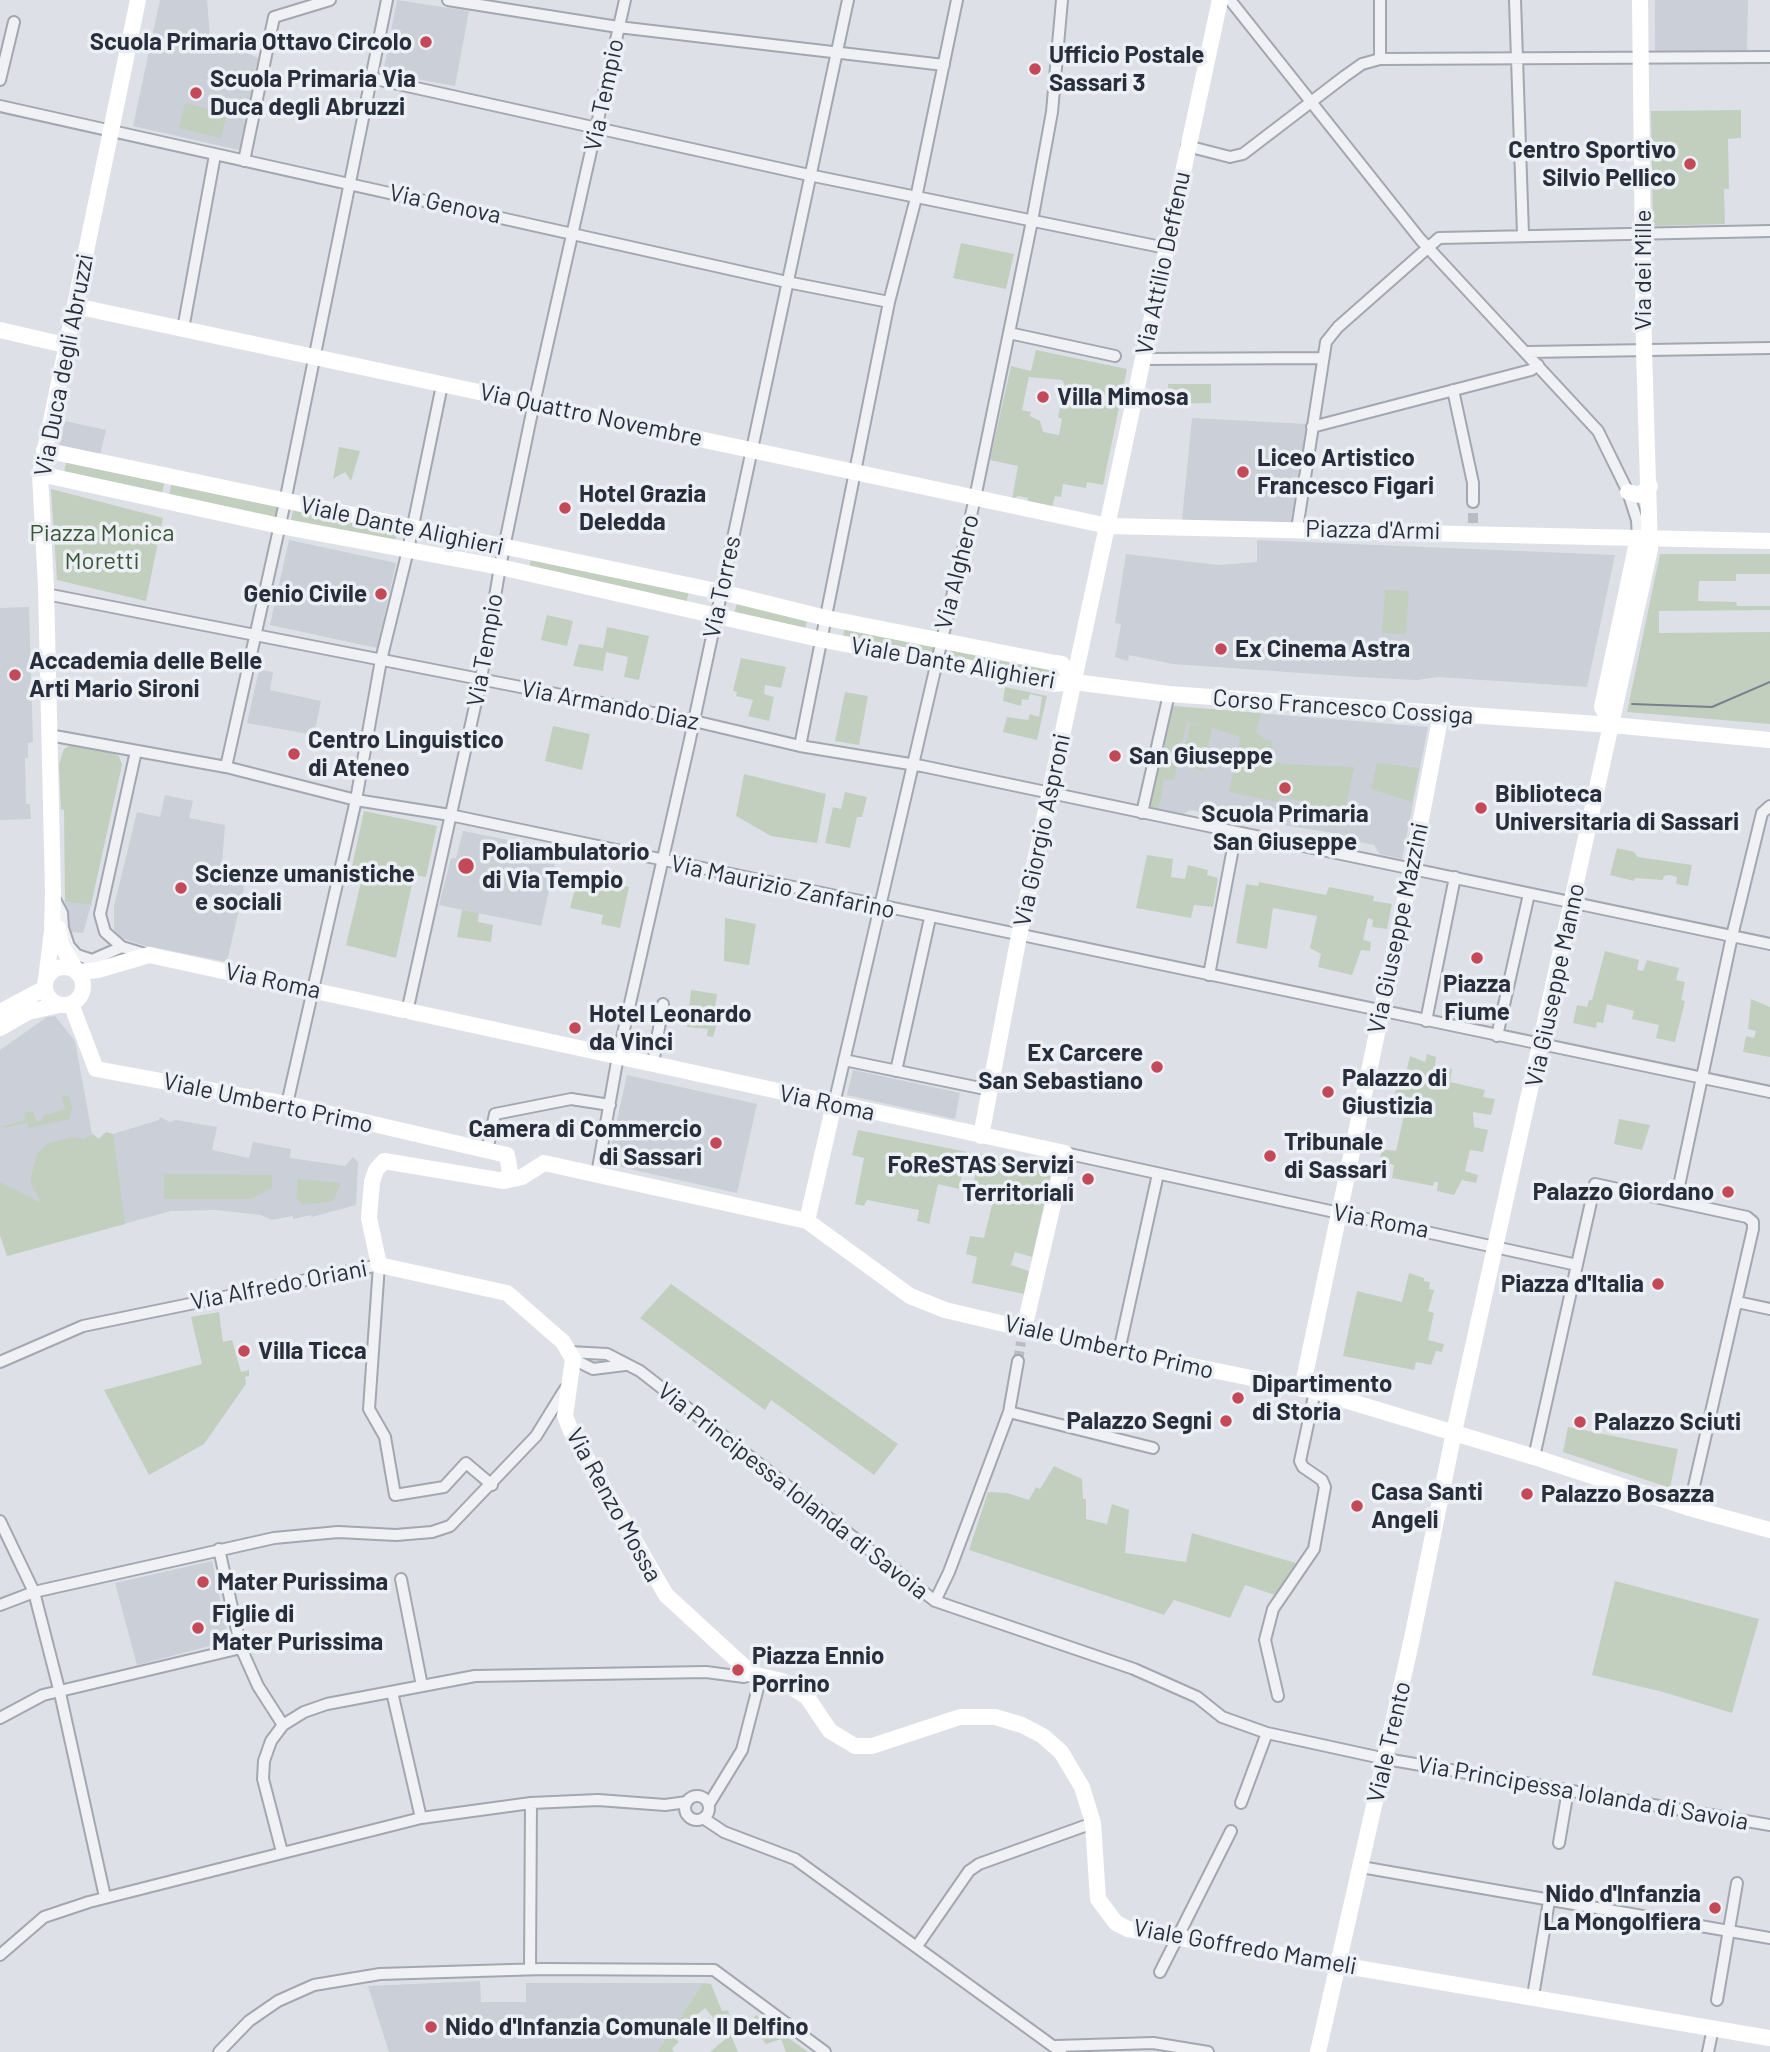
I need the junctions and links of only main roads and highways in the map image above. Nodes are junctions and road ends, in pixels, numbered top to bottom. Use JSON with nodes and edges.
{"nodes":[{"id":1,"x":138,"y":0,"type":"edge"},
{"id":2,"x":1220,"y":0,"type":"edge"},
{"id":3,"x":1640,"y":0,"type":"edge"},
{"id":4,"x":75,"y":306,"type":"junction"},
{"id":5,"x":0,"y":330,"type":"edge"},
{"id":6,"x":65,"y":345,"type":"junction"},
{"id":7,"x":44,"y":450,"type":"junction"},
{"id":8,"x":40,"y":474,"type":"junction"},
{"id":9,"x":169,"y":477,"type":"junction"},
{"id":10,"x":1650,"y":486,"type":"junction"},
{"id":11,"x":1628,"y":492,"type":"road end"},
{"id":12,"x":163,"y":502,"type":"junction"},
{"id":13,"x":1108,"y":526,"type":"junction"},
{"id":14,"x":1644,"y":538,"type":"junction"},
{"id":15,"x":1770,"y":541,"type":"edge"},
{"id":16,"x":1074,"y":682,"type":"junction"},
{"id":17,"x":1441,"y":714,"type":"junction"},
{"id":18,"x":1612,"y":725,"type":"junction"},
{"id":19,"x":1770,"y":740,"type":"edge"},
{"id":20,"x":53,"y":896,"type":"junction"},
{"id":21,"x":77,"y":971,"type":"junction"},
{"id":22,"x":46,"y":984,"type":"junction"},
{"id":23,"x":65,"y":1004,"type":"junction"},
{"id":24,"x":0,"y":1012,"type":"edge"},
{"id":25,"x":0,"y":1028,"type":"edge"},
{"id":26,"x":834,"y":1104,"type":"junction"},
{"id":27,"x":981,"y":1136,"type":"junction"},
{"id":28,"x":504,"y":1181,"type":"junction"},
{"id":29,"x":807,"y":1221,"type":"junction"},
{"id":30,"x":1023,"y":1335,"type":"junction"},
{"id":31,"x":571,"y":1356,"type":"joint"},
{"id":32,"x":1309,"y":1390,"type":"junction"},
{"id":33,"x":1454,"y":1432,"type":"junction"},
{"id":34,"x":1769,"y":1527,"type":"edge"},
{"id":35,"x":757,"y":1675,"type":"joint"},
{"id":36,"x":1339,"y":1963,"type":"junction"},
{"id":37,"x":1770,"y":2038,"type":"edge"},
{"id":38,"x":1318,"y":2052,"type":"edge"}],
"edges":[{"from":1,"to":4,"type":"main road","name":"Via Duca degli Abruzzi"},
{"from":2,"to":13,"type":"main road","name":"Via Attilio Deffenu"},
{"from":3,"to":10,"type":"main road","name":"Via dei Mille"},
{"from":4,"to":6,"type":"main road","name":"Via Duca degli Abruzzi"},
{"from":4,"to":13,"type":"main road","name":"Via Quattro Novembre"},
{"from":5,"to":6,"type":"main road"},
{"from":6,"to":7,"type":"main road","name":"Via Duca degli Abruzzi"},
{"from":7,"to":8,"type":"main road","name":"Via Duca degli Abruzzi"},
{"from":7,"to":9,"type":"main road","name":"Viale Dante Alighieri"},
{"from":8,"to":12,"type":"main road","name":"Viale Dante Alighieri"},
{"from":8,"to":20,"type":"main road","name":"Via Duca degli Abruzzi"},
{"from":9,"to":12,"type":"main road"},
{"from":9,"to":16,"type":"main road","name":"Viale Dante Alighieri"},
{"from":10,"to":11,"type":"main road"},
{"from":10,"to":14,"type":"main road","name":"Via dei Mille"},
{"from":12,"to":16,"type":"main road","name":"Viale Dante Alighieri"},
{"from":13,"to":14,"type":"main road","name":"Piazza d'Armi"},
{"from":13,"to":16,"type":"main road","name":"Via Giorgio Asproni"},
{"from":14,"to":15,"type":"main road","name":"Piazza d'Armi"},
{"from":14,"to":18,"type":"main road","name":"Via Giuseppe Manno"},
{"from":16,"to":17,"type":"main road","name":"Corso Francesco Cossiga"},
{"from":16,"to":27,"type":"main road","name":"Via Giorgio Asproni"},
{"from":17,"to":18,"type":"main road","name":"Corso Francesco Cossiga"},
{"from":17,"to":32,"type":"main road","name":"Via Giuseppe Mazzini"},
{"from":18,"to":19,"type":"main road","name":"Corso Francesco Cossiga"},
{"from":18,"to":33,"type":"main road","name":"Via Giuseppe Manno"},
{"from":20,"to":21,"type":"main road"},
{"from":20,"to":22,"type":"main road"},
{"from":21,"to":22,"type":"main road"},
{"from":21,"to":23,"type":"main road"},
{"from":21,"to":26,"type":"main road","name":"Via Roma"},
{"from":22,"to":23,"type":"main road"},
{"from":22,"to":24,"type":"main road"},
{"from":23,"to":25,"type":"main road"},
{"from":23,"to":28,"type":"main road","name":"Viale Umberto Primo"},
{"from":26,"to":27,"type":"main road","name":"Via Roma"},
{"from":26,"to":29,"type":"main road","name":"Via Alghero"},
{"from":27,"to":30,"type":"main road","name":"Via Roma"},
{"from":28,"to":29,"type":"main road","name":"Viale Umberto Primo"},
{"from":28,"to":31,"type":"main road","name":"Via Alfredo Oriani"},
{"from":29,"to":30,"type":"main road","name":"Viale Umberto Primo"},
{"from":30,"to":32,"type":"main road","name":"Viale Umberto Primo"},
{"from":31,"to":35,"type":"main road","name":"Via Renzo Mossa"},
{"from":32,"to":33,"type":"main road","name":"Viale Umberto Primo"},
{"from":33,"to":34,"type":"main road","name":"Viale Umberto Primo"},
{"from":33,"to":36,"type":"main road","name":"Viale Trento"},
{"from":35,"to":36,"type":"main road","name":"Viale Goffredo Mameli"},
{"from":36,"to":37,"type":"main road","name":"Viale Goffredo Mameli"},
{"from":36,"to":38,"type":"main road","name":"Viale Trento"}]}
